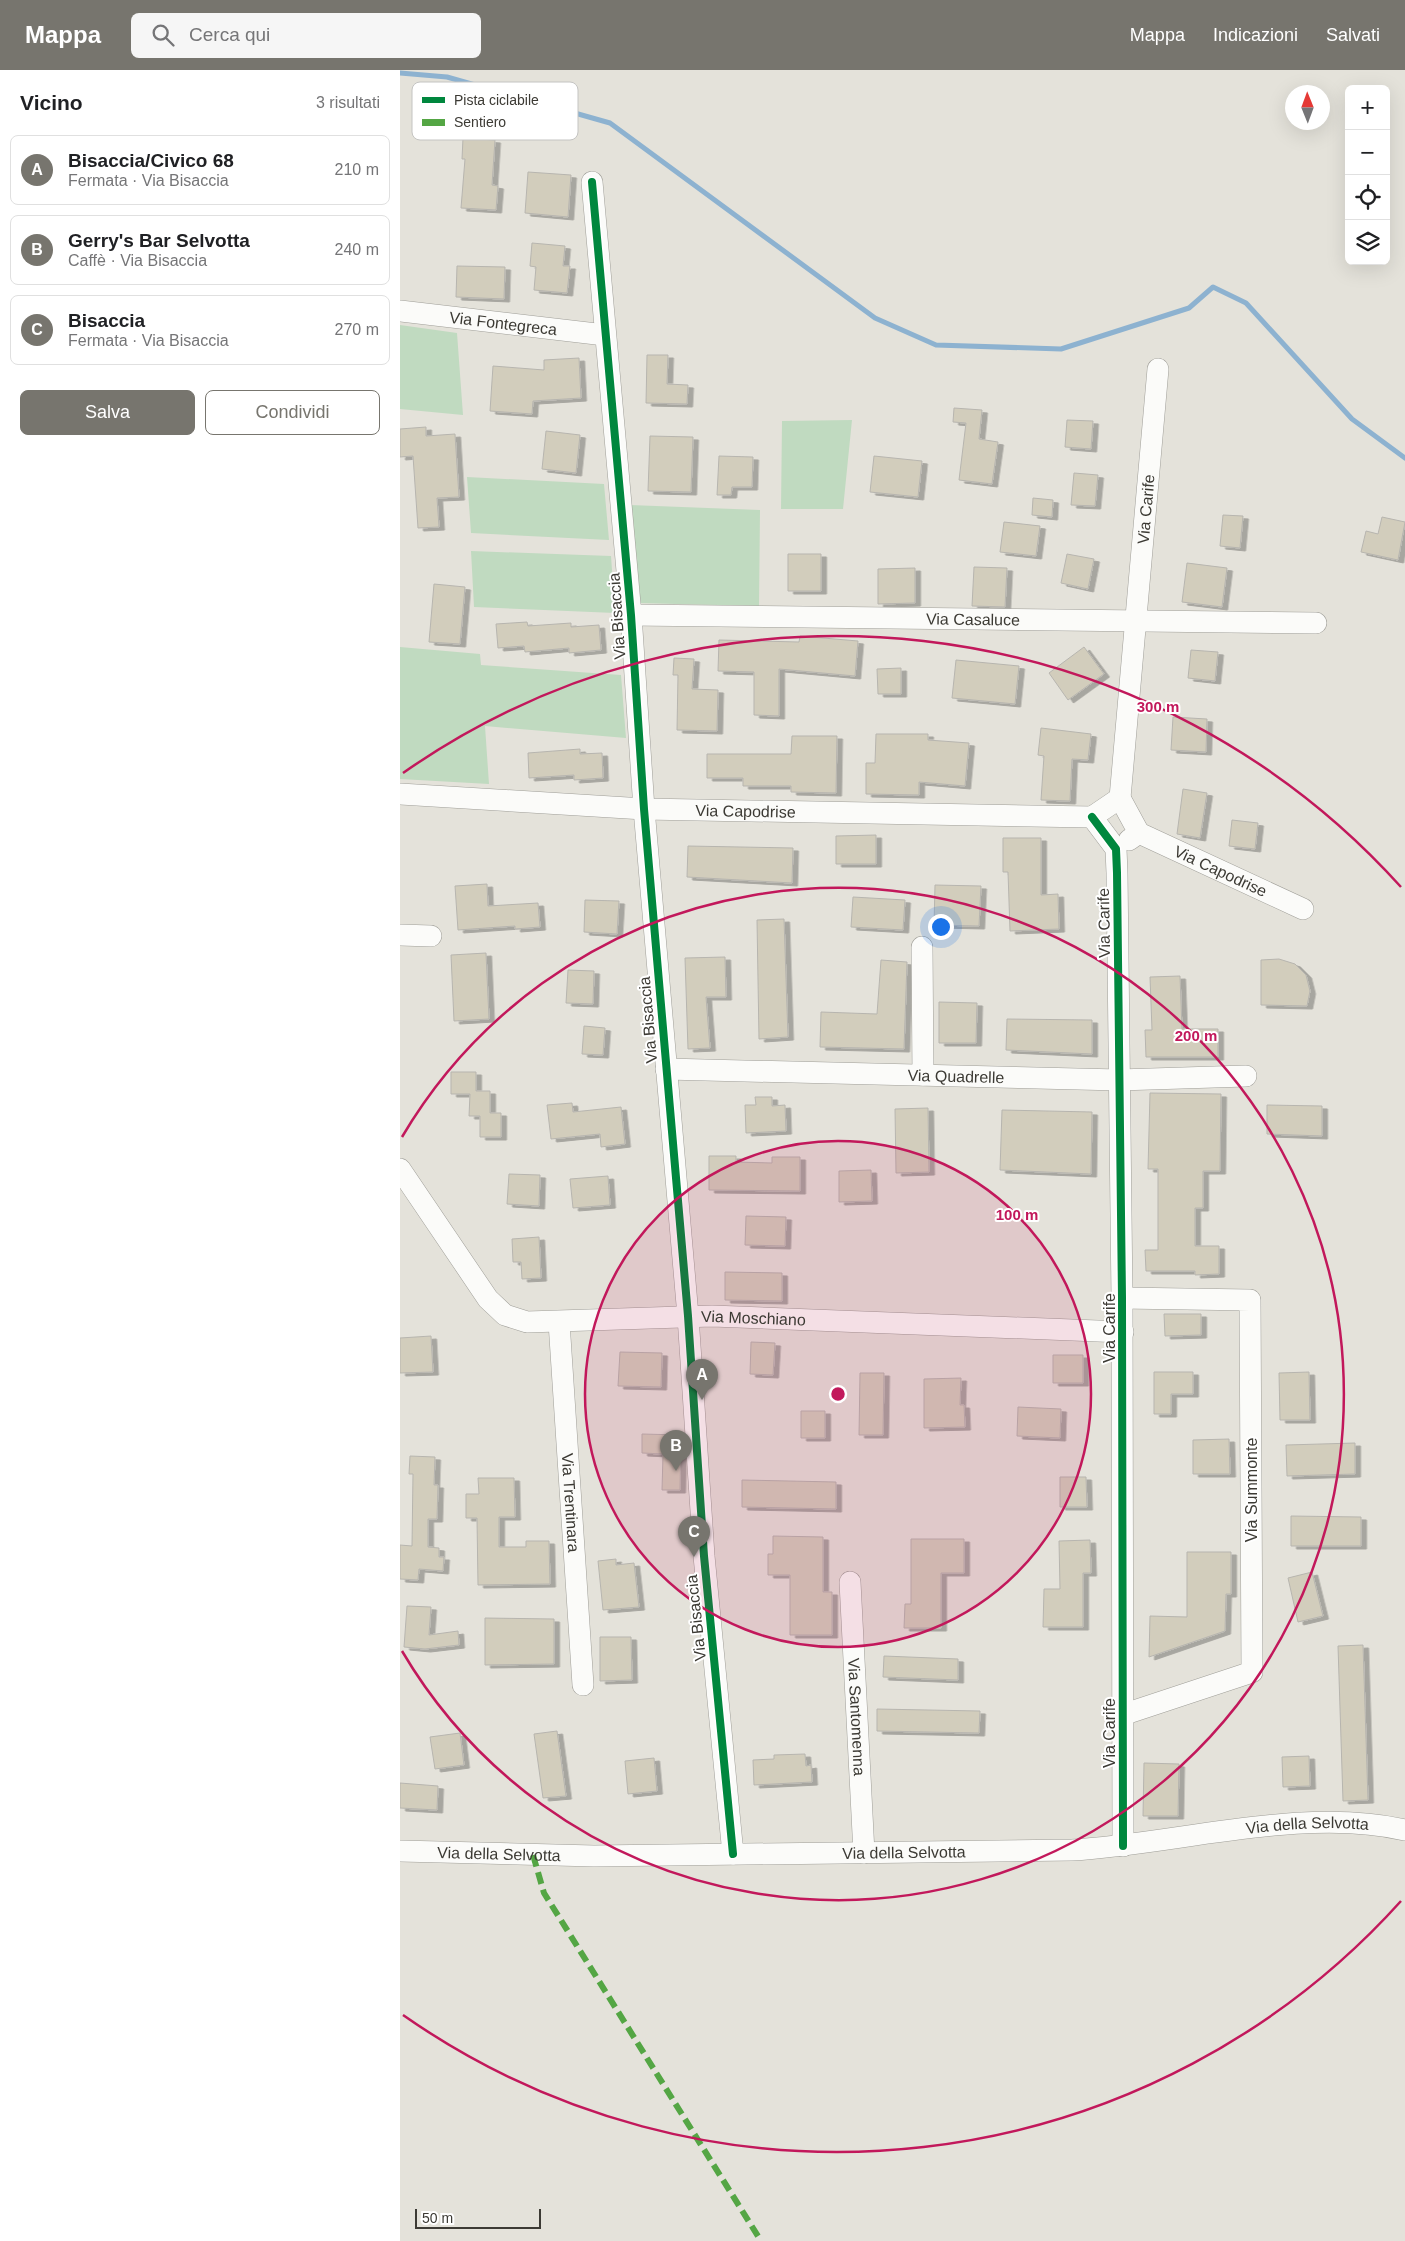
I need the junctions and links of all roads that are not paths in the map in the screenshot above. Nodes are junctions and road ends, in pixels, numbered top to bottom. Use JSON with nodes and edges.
{"nodes":[{"id":1,"x":592,"y":182,"type":"dead end"},
{"id":2,"x":400,"y":311,"type":"edge"},
{"id":3,"x":605,"y":335,"type":"junction"},
{"id":4,"x":1158,"y":370,"type":"dead end"},
{"id":5,"x":631,"y":614,"type":"junction"},
{"id":6,"x":1136,"y":621,"type":"junction"},
{"id":7,"x":1316,"y":623,"type":"dead end"},
{"id":8,"x":400,"y":794,"type":"edge"},
{"id":9,"x":1120,"y":798,"type":"junction"},
{"id":10,"x":644,"y":810,"type":"junction"},
{"id":11,"x":1092,"y":817,"type":"junction"},
{"id":12,"x":1139,"y":833,"type":"junction"},
{"id":13,"x":1116,"y":849,"type":"junction"},
{"id":14,"x":1303,"y":909,"type":"dead end"},
{"id":15,"x":400,"y":935,"type":"edge"},
{"id":16,"x":431,"y":936,"type":"dead end"},
{"id":17,"x":922,"y":947,"type":"dead end"},
{"id":18,"x":666,"y":1069,"type":"junction"},
{"id":19,"x":923,"y":1075,"type":"junction"},
{"id":20,"x":1246,"y":1076,"type":"dead end"},
{"id":21,"x":1119,"y":1080,"type":"junction"},
{"id":22,"x":400,"y":1169,"type":"edge"},
{"id":23,"x":1122,"y":1298,"type":"junction"},
{"id":24,"x":688,"y":1316,"type":"junction"},
{"id":25,"x":559,"y":1322,"type":"junction"},
{"id":26,"x":1123,"y":1332,"type":"junction"},
{"id":27,"x":850,"y":1582,"type":"dead end"},
{"id":28,"x":583,"y":1685,"type":"dead end"},
{"id":29,"x":1122,"y":1715,"type":"junction"},
{"id":30,"x":1405,"y":1830,"type":"edge"},
{"id":31,"x":1123,"y":1846,"type":"junction"},
{"id":32,"x":400,"y":1850,"type":"edge"},
{"id":33,"x":864,"y":1853,"type":"junction"},
{"id":34,"x":733,"y":1854,"type":"junction"}],
"edges":[{"from":1,"to":3,"type":"street","name":"Via Bisaccia"},
{"from":2,"to":3,"type":"street","name":"Via Fontegreca"},
{"from":3,"to":5,"type":"street","name":"Via Bisaccia"},
{"from":4,"to":6,"type":"street","name":"Via Carife"},
{"from":5,"to":6,"type":"street","name":"Via Casaluce"},
{"from":5,"to":10,"type":"street","name":"Via Bisaccia"},
{"from":6,"to":7,"type":"street","name":"Via Casaluce"},
{"from":6,"to":9,"type":"street","name":"Via Carife"},
{"from":8,"to":10,"type":"street","name":"Via Capodrise"},
{"from":9,"to":11,"type":"street"},
{"from":9,"to":12,"type":"street"},
{"from":10,"to":11,"type":"street","name":"Via Capodrise"},
{"from":10,"to":18,"type":"street","name":"Via Bisaccia"},
{"from":11,"to":13,"type":"street"},
{"from":12,"to":13,"type":"street"},
{"from":12,"to":14,"type":"street","name":"Via Capodrise"},
{"from":13,"to":21,"type":"street","name":"Via Carife"},
{"from":15,"to":16,"type":"street"},
{"from":17,"to":19,"type":"street"},
{"from":18,"to":19,"type":"street","name":"Via Quadrelle"},
{"from":18,"to":24,"type":"street","name":"Via Bisaccia"},
{"from":19,"to":21,"type":"street","name":"Via Quadrelle"},
{"from":20,"to":21,"type":"street","name":"Via Quadrelle"},
{"from":21,"to":23,"type":"street","name":"Via Carife"},
{"from":22,"to":25,"type":"street","name":"Via Moschiano"},
{"from":23,"to":26,"type":"street","name":"Via Carife"},
{"from":23,"to":29,"type":"street","name":"Via Summonte"},
{"from":24,"to":25,"type":"street","name":"Via Moschiano"},
{"from":24,"to":26,"type":"street","name":"Via Moschiano"},
{"from":24,"to":34,"type":"street","name":"Via Bisaccia"},
{"from":25,"to":28,"type":"street","name":"Via Trentinara"},
{"from":26,"to":29,"type":"street","name":"Via Carife"},
{"from":27,"to":33,"type":"street","name":"Via Santomenna"},
{"from":29,"to":31,"type":"street","name":"Via Carife"},
{"from":30,"to":31,"type":"street","name":"Via della Selvotta"},
{"from":31,"to":33,"type":"street","name":"Via della Selvotta"},
{"from":32,"to":34,"type":"street","name":"Via della Selvotta"},
{"from":33,"to":34,"type":"street","name":"Via della Selvotta"}]}
